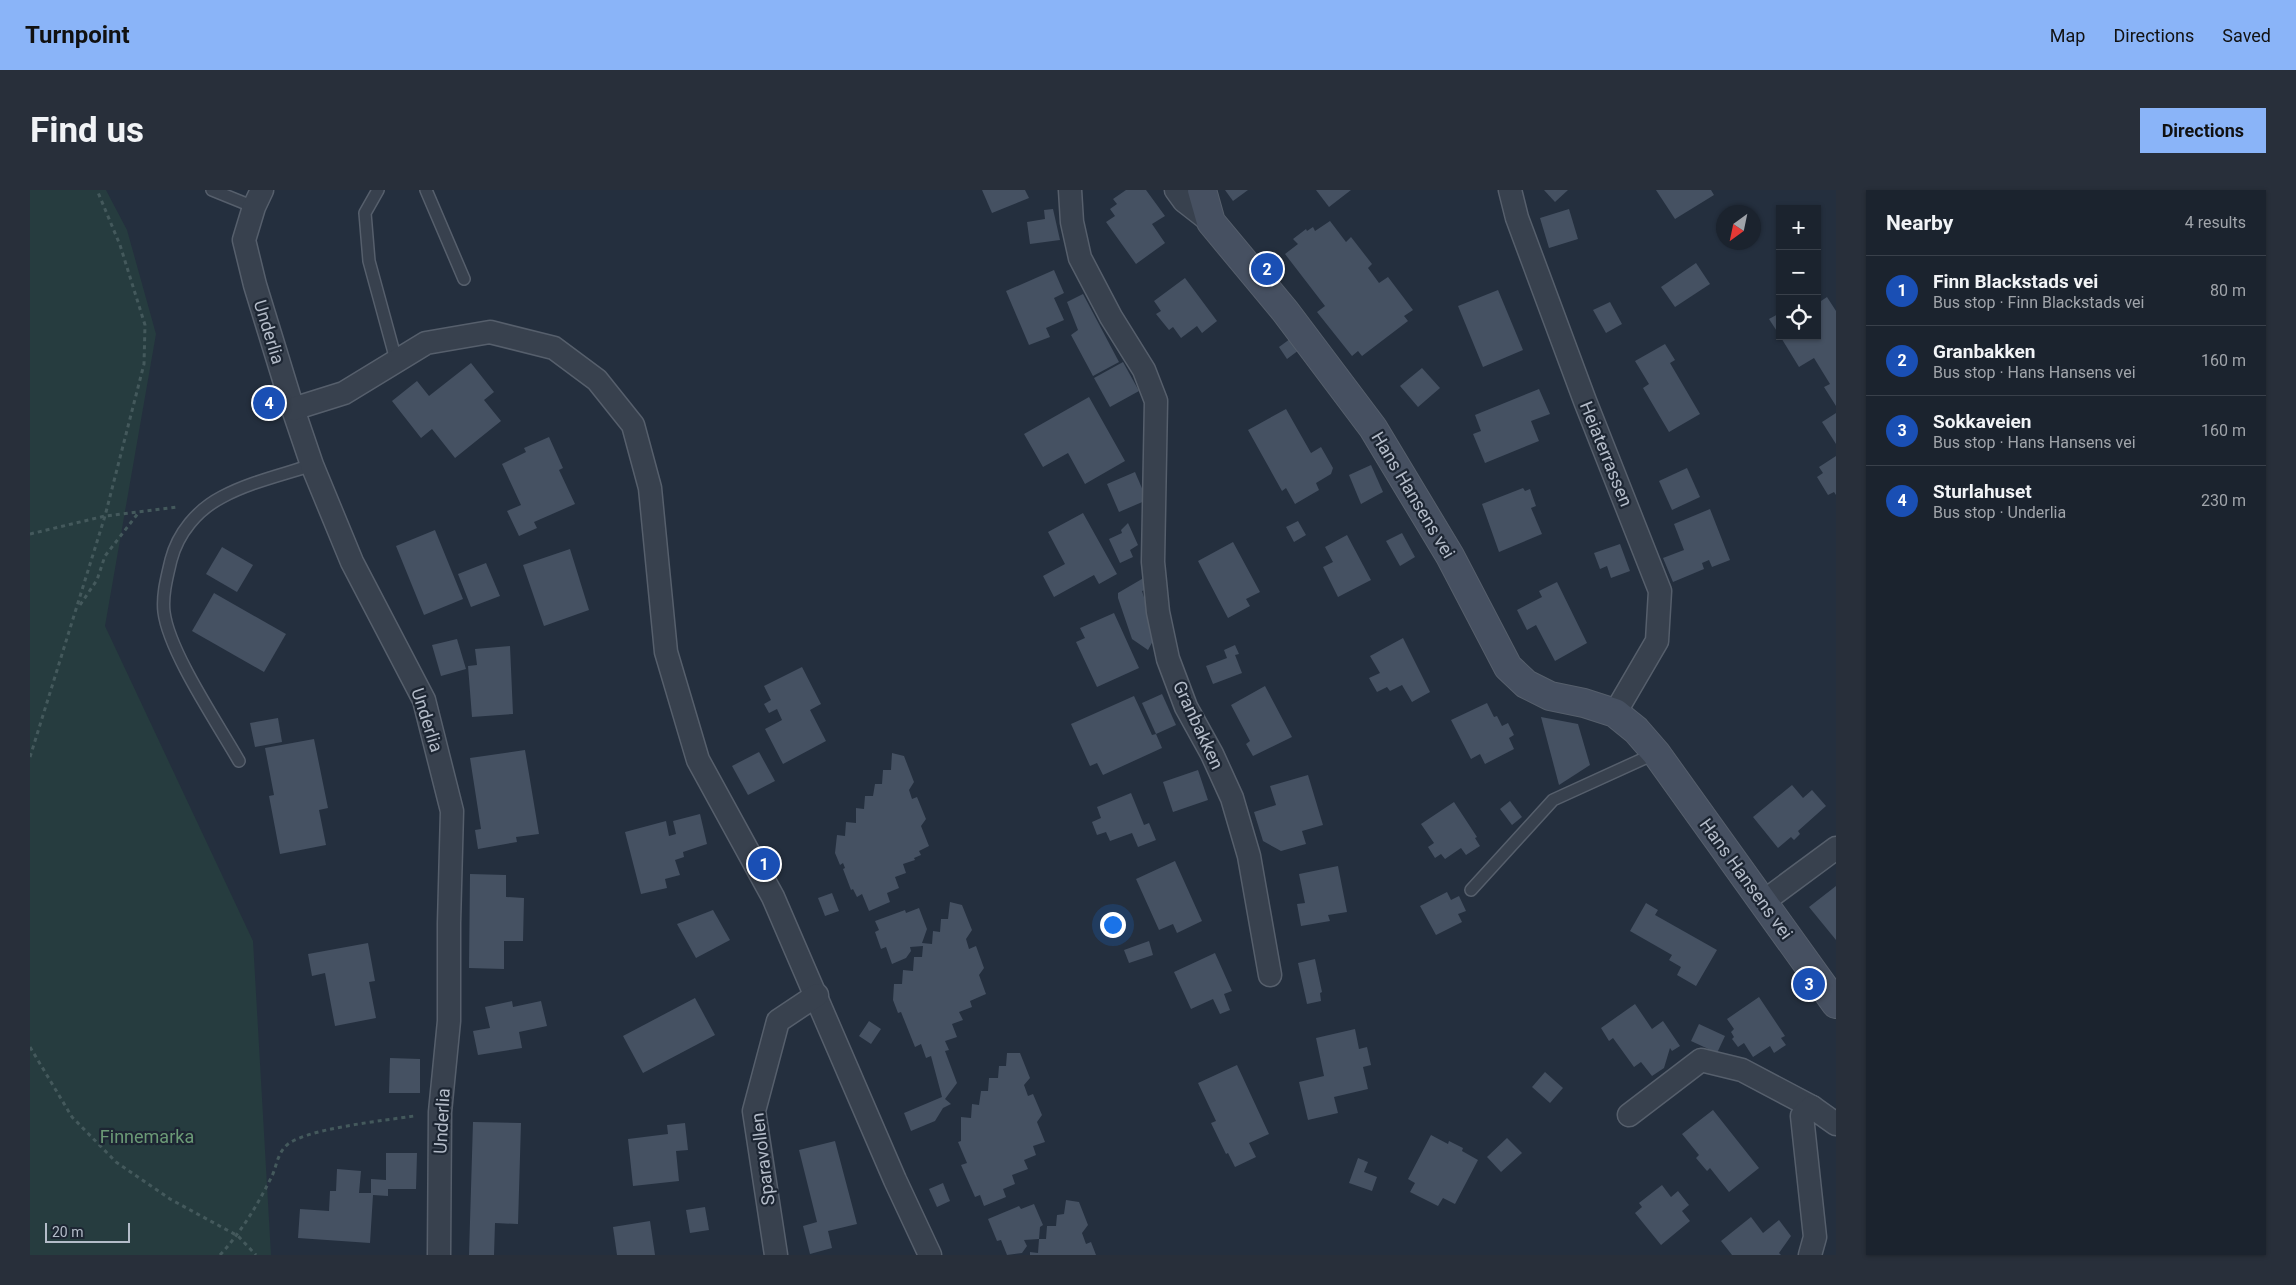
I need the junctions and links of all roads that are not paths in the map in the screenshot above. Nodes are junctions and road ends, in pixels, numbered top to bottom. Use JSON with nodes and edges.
{"nodes":[{"id":1,"x":212,"y":190,"type":"edge"},
{"id":2,"x":378,"y":190,"type":"edge"},
{"id":3,"x":426,"y":190,"type":"edge"},
{"id":4,"x":1070,"y":190,"type":"edge"},
{"id":5,"x":1176,"y":190,"type":"edge"},
{"id":6,"x":1202,"y":190,"type":"edge"},
{"id":7,"x":1510,"y":190,"type":"edge"},
{"id":8,"x":258,"y":198,"type":"edge"},
{"id":9,"x":1210,"y":222,"type":"junction"},
{"id":10,"x":464,"y":280,"type":"dead end"},
{"id":11,"x":396,"y":360,"type":"junction"},
{"id":12,"x":293,"y":409,"type":"junction"},
{"id":13,"x":312,"y":465,"type":"junction"},
{"id":14,"x":1615,"y":713,"type":"junction"},
{"id":15,"x":1656,"y":753,"type":"junction"},
{"id":16,"x":239,"y":761,"type":"dead end"},
{"id":17,"x":1836,"y":848,"type":"edge"},
{"id":18,"x":1470,"y":890,"type":"dead end"},
{"id":19,"x":1763,"y":902,"type":"junction"},
{"id":20,"x":1270,"y":975,"type":"dead end"},
{"id":21,"x":817,"y":995,"type":"junction"},
{"id":22,"x":1836,"y":1004,"type":"edge"},
{"id":23,"x":1812,"y":1107,"type":"junction"},
{"id":24,"x":1629,"y":1114,"type":"dead end"},
{"id":25,"x":1836,"y":1124,"type":"edge"},
{"id":26,"x":439,"y":1255,"type":"edge"},
{"id":27,"x":776,"y":1255,"type":"edge"},
{"id":28,"x":930,"y":1255,"type":"edge"},
{"id":29,"x":1810,"y":1255,"type":"edge"}],
"edges":[{"from":1,"to":8,"type":"lane"},
{"from":2,"to":11,"type":"lane"},
{"from":3,"to":10,"type":"lane"},
{"from":4,"to":20,"type":"street","name":"Granbakken"},
{"from":5,"to":9,"type":"street"},
{"from":6,"to":9,"type":"main road","name":"Hans Hansens vei"},
{"from":7,"to":14,"type":"street","name":"Heiaterrassen"},
{"from":8,"to":12,"type":"street","name":"Underlia"},
{"from":9,"to":14,"type":"main road","name":"Hans Hansens vei"},
{"from":11,"to":12,"type":"street"},
{"from":11,"to":21,"type":"street"},
{"from":12,"to":13,"type":"street","name":"Underlia"},
{"from":13,"to":16,"type":"lane"},
{"from":13,"to":26,"type":"street","name":"Underlia"},
{"from":14,"to":15,"type":"main road","name":"Hans Hansens vei"},
{"from":15,"to":18,"type":"lane"},
{"from":15,"to":19,"type":"main road","name":"Hans Hansens vei"},
{"from":17,"to":19,"type":"street"},
{"from":19,"to":22,"type":"main road","name":"Hans Hansens vei"},
{"from":21,"to":27,"type":"street","name":"Sparavollen"},
{"from":21,"to":28,"type":"street"},
{"from":23,"to":24,"type":"street"},
{"from":23,"to":25,"type":"street"},
{"from":23,"to":29,"type":"street"}]}
